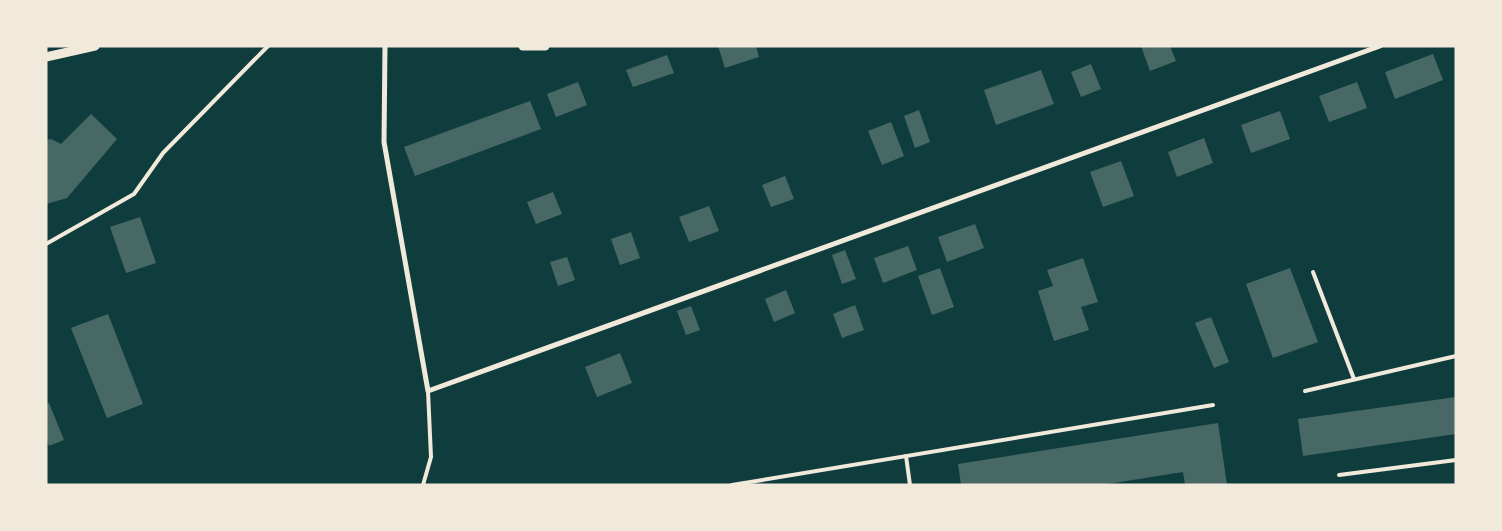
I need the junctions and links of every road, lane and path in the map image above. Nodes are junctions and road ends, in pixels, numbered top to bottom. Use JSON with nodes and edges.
{"nodes":[{"id":1,"x":95,"y":46,"type":"edge"},
{"id":2,"x":268,"y":46,"type":"edge"},
{"id":3,"x":385,"y":46,"type":"edge"},
{"id":4,"x":523,"y":46,"type":"edge"},
{"id":5,"x":545,"y":46,"type":"edge"},
{"id":6,"x":1380,"y":46,"type":"edge"},
{"id":7,"x":46,"y":57,"type":"edge"},
{"id":8,"x":46,"y":244,"type":"edge"},
{"id":9,"x":1313,"y":272,"type":"dead end"},
{"id":10,"x":1456,"y":356,"type":"edge"},
{"id":11,"x":1354,"y":379,"type":"junction"},
{"id":12,"x":428,"y":391,"type":"junction"},
{"id":13,"x":1305,"y":391,"type":"dead end"},
{"id":14,"x":1213,"y":405,"type":"dead end"},
{"id":15,"x":906,"y":456,"type":"junction"},
{"id":16,"x":1456,"y":460,"type":"edge"},
{"id":17,"x":1339,"y":475,"type":"dead end"},
{"id":18,"x":423,"y":485,"type":"edge"},
{"id":19,"x":732,"y":485,"type":"edge"},
{"id":20,"x":910,"y":485,"type":"edge"}],
"edges":[{"from":1,"to":7,"type":"street"},
{"from":2,"to":8,"type":"lane"},
{"from":3,"to":12,"type":"street"},
{"from":4,"to":5,"type":"street"},
{"from":6,"to":12,"type":"street"},
{"from":9,"to":11,"type":"lane"},
{"from":10,"to":11,"type":"lane"},
{"from":11,"to":13,"type":"lane"},
{"from":12,"to":18,"type":"lane"},
{"from":14,"to":15,"type":"lane"},
{"from":15,"to":19,"type":"lane"},
{"from":15,"to":20,"type":"lane"},
{"from":16,"to":17,"type":"lane"}]}
